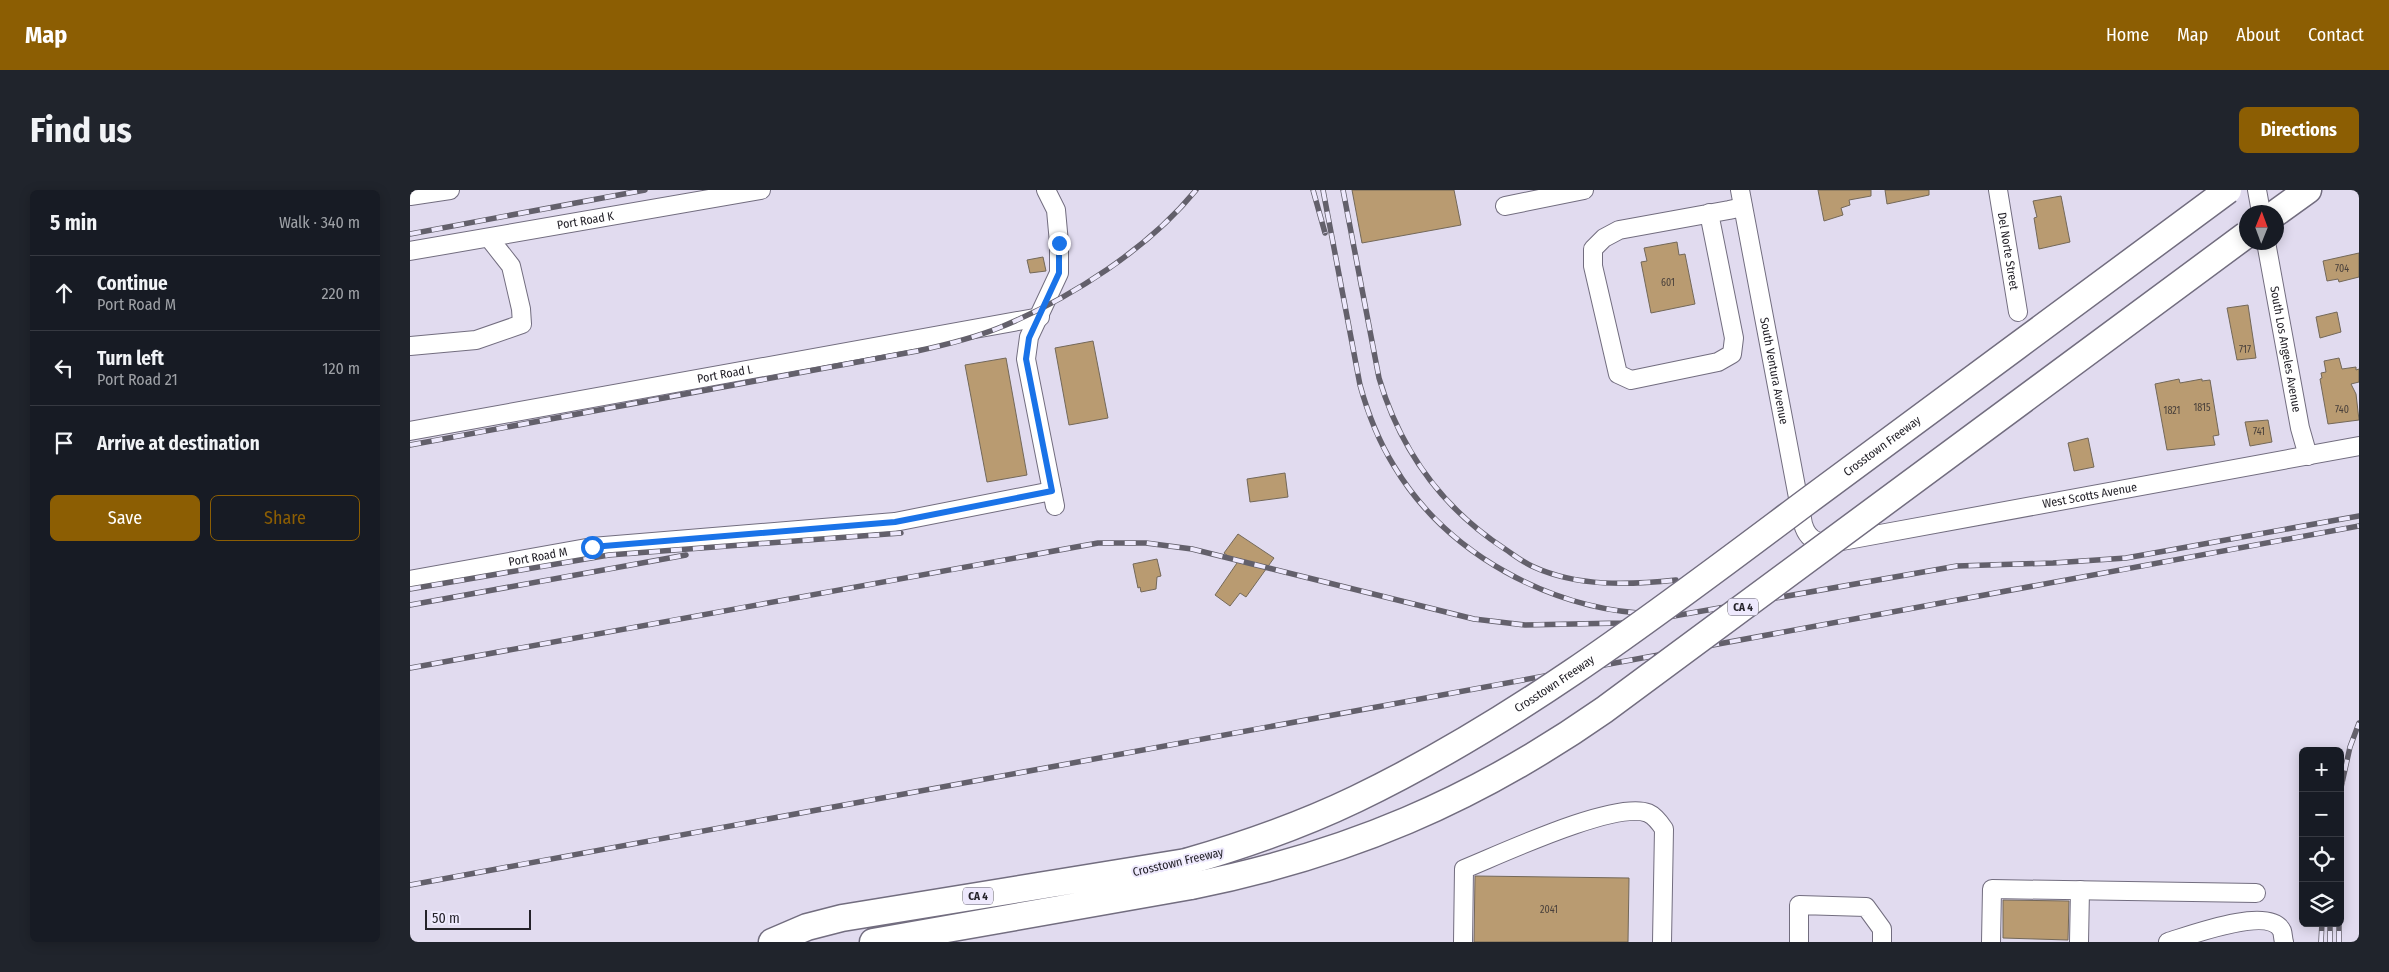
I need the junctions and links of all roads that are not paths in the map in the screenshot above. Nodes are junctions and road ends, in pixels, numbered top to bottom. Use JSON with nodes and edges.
{"nodes":[{"id":1,"x":450,"y":190,"type":"edge"},
{"id":2,"x":761,"y":190,"type":"edge"},
{"id":3,"x":1046,"y":190,"type":"edge"},
{"id":4,"x":1584,"y":190,"type":"edge"},
{"id":5,"x":1998,"y":190,"type":"edge"},
{"id":6,"x":2228,"y":190,"type":"edge"},
{"id":7,"x":2257,"y":190,"type":"edge"},
{"id":8,"x":2308,"y":190,"type":"edge"},
{"id":9,"x":410,"y":196,"type":"edge"},
{"id":10,"x":1741,"y":199,"type":"edge"},
{"id":11,"x":2260,"y":205,"type":"edge"},
{"id":12,"x":1505,"y":206,"type":"dead end"},
{"id":13,"x":2284,"y":207,"type":"edge"},
{"id":14,"x":1708,"y":214,"type":"junction"},
{"id":15,"x":489,"y":238,"type":"junction"},
{"id":16,"x":2239,"y":240,"type":"edge"},
{"id":17,"x":2267,"y":250,"type":"edge"},
{"id":18,"x":410,"y":251,"type":"edge"},
{"id":19,"x":2018,"y":312,"type":"dead end"},
{"id":20,"x":1040,"y":317,"type":"junction"},
{"id":21,"x":410,"y":346,"type":"edge"},
{"id":22,"x":410,"y":431,"type":"edge"},
{"id":23,"x":2359,"y":446,"type":"edge"},
{"id":24,"x":2308,"y":456,"type":"junction"},
{"id":25,"x":1819,"y":543,"type":"joint"},
{"id":26,"x":410,"y":580,"type":"edge"},
{"id":27,"x":1189,"y":874,"type":"junction"},
{"id":28,"x":2080,"y":890,"type":"junction"},
{"id":29,"x":2256,"y":892,"type":"dead end"},
{"id":30,"x":772,"y":942,"type":"edge"},
{"id":31,"x":873,"y":942,"type":"edge"},
{"id":32,"x":1462,"y":942,"type":"edge"},
{"id":33,"x":1662,"y":942,"type":"edge"},
{"id":34,"x":1799,"y":942,"type":"edge"},
{"id":35,"x":1882,"y":942,"type":"edge"},
{"id":36,"x":1991,"y":942,"type":"edge"},
{"id":37,"x":2079,"y":942,"type":"edge"},
{"id":38,"x":2168,"y":942,"type":"edge"},
{"id":39,"x":2284,"y":942,"type":"edge"}],
"edges":[{"from":1,"to":9,"type":"street"},
{"from":2,"to":15,"type":"street","name":"Port Road K"},
{"from":3,"to":20,"type":"street"},
{"from":4,"to":12,"type":"street"},
{"from":5,"to":19,"type":"street","name":"Del Norte Street"},
{"from":6,"to":27,"type":"highway","name":"Crosstown Freeway","number":"CA 4","bridge":true},
{"from":7,"to":11,"type":"street"},
{"from":8,"to":13,"type":"highway"},
{"from":10,"to":14,"type":"street"},
{"from":10,"to":25,"type":"street","name":"South Ventura Avenue"},
{"from":14,"to":14,"type":"street"},
{"from":15,"to":18,"type":"street","name":"Port Road K"},
{"from":15,"to":21,"type":"street"},
{"from":16,"to":27,"type":"highway","name":"Crosstown Freeway","number":"CA 4","bridge":true},
{"from":17,"to":24,"type":"street","name":"South Los Angeles Avenue"},
{"from":20,"to":22,"type":"street","name":"Port Road L"},
{"from":20,"to":26,"type":"street","name":"Port Road M"},
{"from":23,"to":24,"type":"street","name":"West Scotts Avenue"},
{"from":24,"to":25,"type":"street","name":"West Scotts Avenue"},
{"from":27,"to":30,"type":"highway","name":"Crosstown Freeway","number":"CA 4"},
{"from":27,"to":31,"type":"highway","name":"Crosstown Freeway","number":"CA 4"},
{"from":28,"to":29,"type":"street"},
{"from":28,"to":36,"type":"street"},
{"from":28,"to":37,"type":"street"},
{"from":32,"to":33,"type":"street"},
{"from":34,"to":35,"type":"street"},
{"from":38,"to":39,"type":"street"}]}
